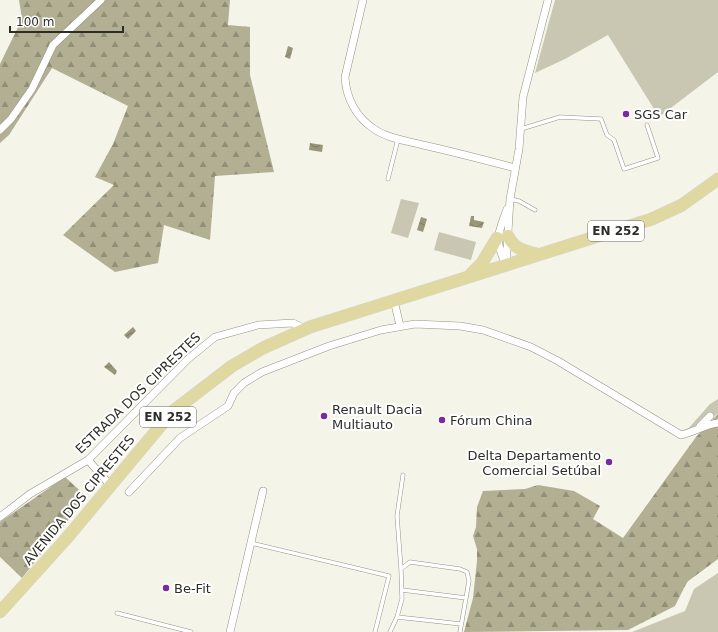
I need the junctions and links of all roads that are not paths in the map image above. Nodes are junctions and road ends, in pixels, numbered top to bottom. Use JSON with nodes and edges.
{"nodes":[{"id":1,"x":101,"y":0,"type":"edge"},
{"id":2,"x":363,"y":0,"type":"edge"},
{"id":3,"x":548,"y":0,"type":"edge"},
{"id":4,"x":648,"y":125,"type":"dead end"},
{"id":5,"x":521,"y":129,"type":"junction"},
{"id":6,"x":0,"y":130,"type":"edge"},
{"id":7,"x":398,"y":138,"type":"junction"},
{"id":8,"x":515,"y":168,"type":"junction"},
{"id":9,"x":388,"y":179,"type":"dead end"},
{"id":10,"x":718,"y":179,"type":"edge"},
{"id":11,"x":510,"y":199,"type":"junction"},
{"id":12,"x":535,"y":210,"type":"dead end"},
{"id":13,"x":503,"y":237,"type":"junction"},
{"id":14,"x":538,"y":254,"type":"junction"},
{"id":15,"x":506,"y":265,"type":"junction"},
{"id":16,"x":468,"y":277,"type":"junction"},
{"id":17,"x":394,"y":300,"type":"junction"},
{"id":18,"x":400,"y":326,"type":"junction"},
{"id":19,"x":305,"y":330,"type":"junction"},
{"id":20,"x":710,"y":416,"type":"dead end"},
{"id":21,"x":718,"y":424,"type":"edge"},
{"id":22,"x":699,"y":428,"type":"junction"},
{"id":23,"x":88,"y":460,"type":"junction"},
{"id":24,"x":403,"y":475,"type":"dead end"},
{"id":25,"x":110,"y":485,"type":"junction"},
{"id":26,"x":263,"y":491,"type":"dead end"},
{"id":27,"x":128,"y":492,"type":"dead end"},
{"id":28,"x":0,"y":517,"type":"edge"},
{"id":29,"x":251,"y":543,"type":"junction"},
{"id":30,"x":401,"y":569,"type":"junction"},
{"id":31,"x":402,"y":590,"type":"junction"},
{"id":32,"x":466,"y":598,"type":"junction"},
{"id":33,"x":0,"y":612,"type":"edge"},
{"id":34,"x":117,"y":613,"type":"dead end"},
{"id":35,"x":397,"y":617,"type":"junction"},
{"id":36,"x":462,"y":624,"type":"junction"},
{"id":37,"x":191,"y":632,"type":"edge"},
{"id":38,"x":230,"y":632,"type":"edge"},
{"id":39,"x":375,"y":632,"type":"edge"},
{"id":40,"x":390,"y":632,"type":"edge"},
{"id":41,"x":460,"y":632,"type":"edge"}],
"edges":[{"from":1,"to":6,"type":"street"},
{"from":2,"to":7,"type":"street"},
{"from":3,"to":5,"type":"street"},
{"from":4,"to":5,"type":"lane"},
{"from":5,"to":8,"type":"street"},
{"from":7,"to":8,"type":"street"},
{"from":7,"to":9,"type":"lane"},
{"from":8,"to":11,"type":"street"},
{"from":10,"to":14,"type":"main road","number":"EN 252"},
{"from":11,"to":12,"type":"lane"},
{"from":11,"to":13,"type":"street"},
{"from":11,"to":13,"type":"street"},
{"from":13,"to":14,"type":"main road"},
{"from":13,"to":15,"type":"street"},
{"from":13,"to":15,"type":"street"},
{"from":13,"to":16,"type":"main road"},
{"from":14,"to":15,"type":"main road","number":"EN 252"},
{"from":15,"to":16,"type":"main road","number":"EN 252"},
{"from":16,"to":17,"type":"main road","number":"EN 252"},
{"from":17,"to":18,"type":"street"},
{"from":17,"to":19,"type":"main road","name":"AVENIDA DOS CIPRESTES","number":"EN 252"},
{"from":18,"to":22,"type":"street"},
{"from":18,"to":27,"type":"street"},
{"from":19,"to":23,"type":"street","name":"ESTRADA DOS CIPRESTES"},
{"from":19,"to":25,"type":"main road","name":"AVENIDA DOS CIPRESTES","number":"EN 252"},
{"from":20,"to":22,"type":"street"},
{"from":21,"to":22,"type":"street"},
{"from":23,"to":25,"type":"street"},
{"from":23,"to":28,"type":"street","name":"ESTRADA DOS CIPRESTES"},
{"from":24,"to":30,"type":"lane"},
{"from":25,"to":33,"type":"main road","name":"AVENIDA DOS CIPRESTES","number":"EN 252"},
{"from":26,"to":29,"type":"street"},
{"from":29,"to":38,"type":"street"},
{"from":29,"to":39,"type":"lane"},
{"from":30,"to":31,"type":"lane"},
{"from":30,"to":32,"type":"lane"},
{"from":31,"to":32,"type":"lane"},
{"from":31,"to":35,"type":"lane"},
{"from":32,"to":36,"type":"lane"},
{"from":34,"to":37,"type":"lane"},
{"from":35,"to":36,"type":"lane"},
{"from":35,"to":40,"type":"lane"},
{"from":36,"to":41,"type":"lane"}]}
